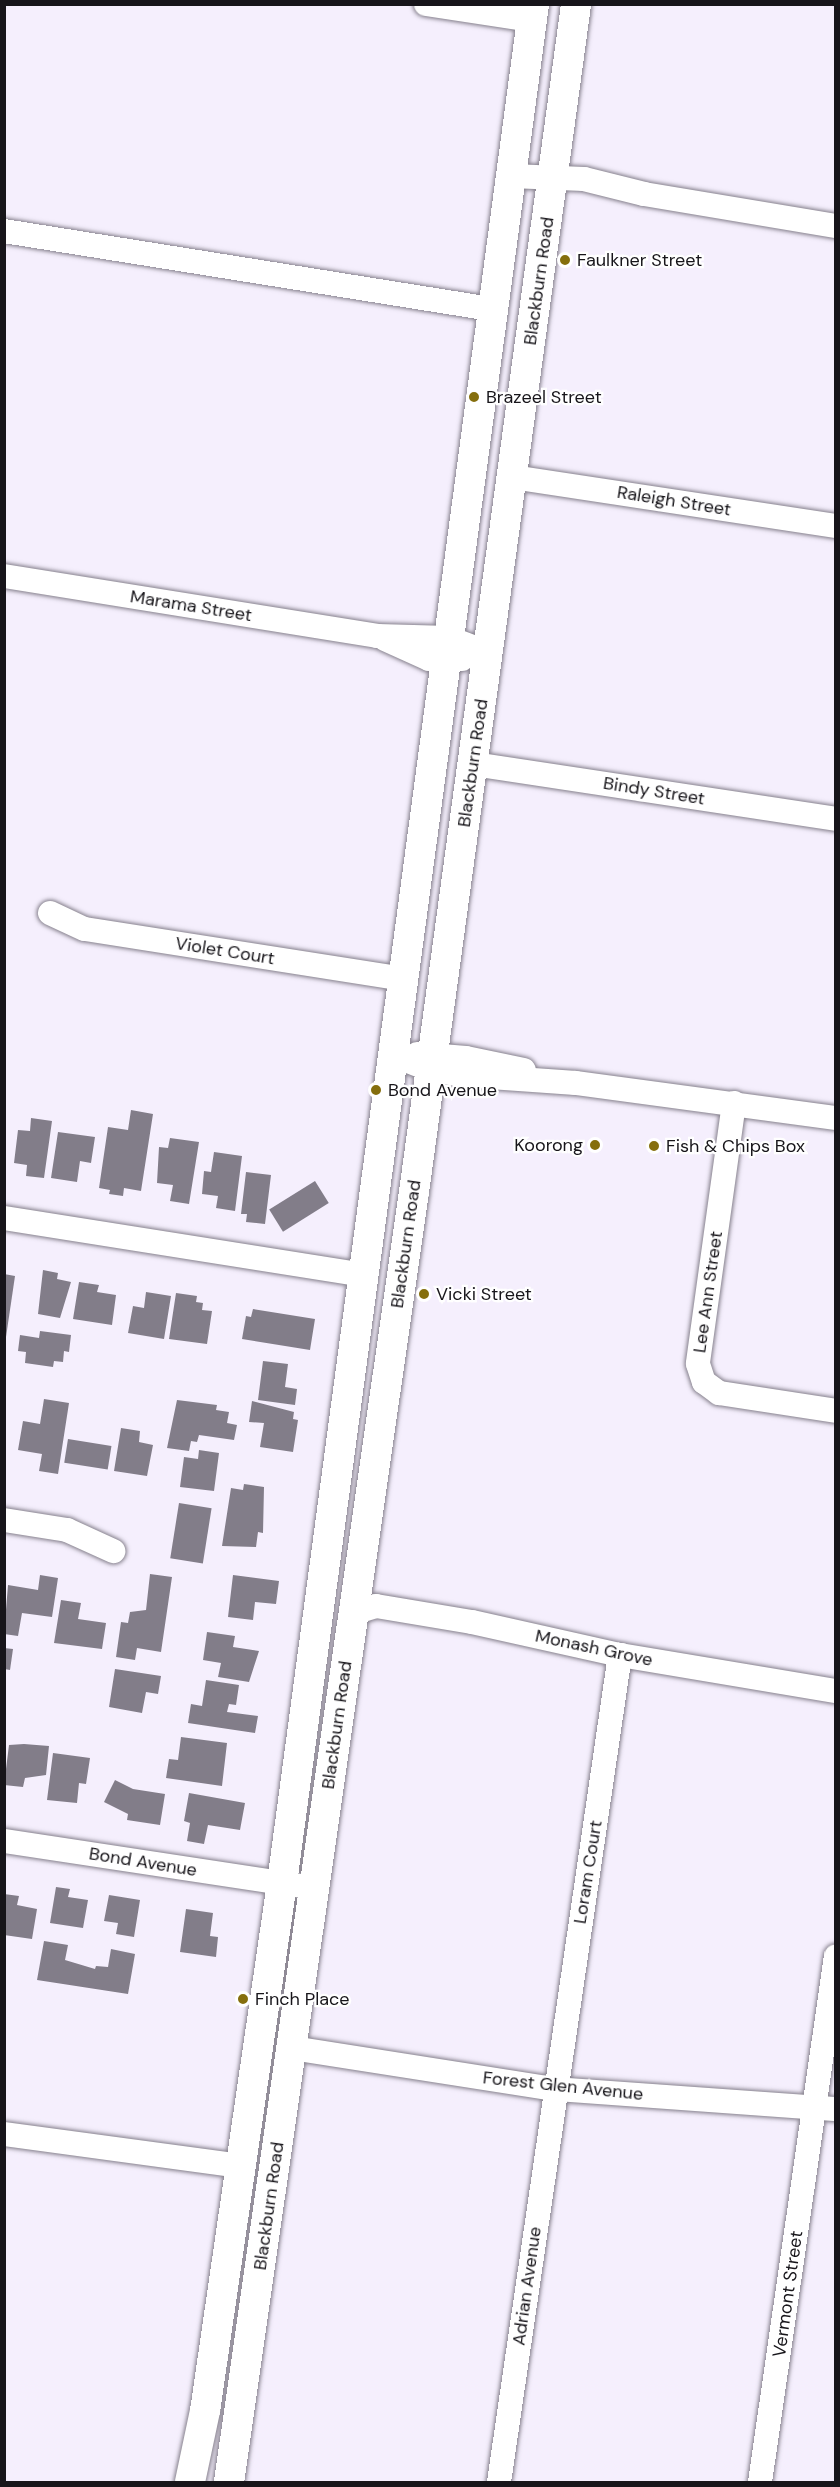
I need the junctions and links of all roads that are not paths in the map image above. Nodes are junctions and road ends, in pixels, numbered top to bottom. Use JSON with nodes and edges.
{"nodes":[{"id":1,"x":426,"y":4,"type":"edge"},
{"id":2,"x":576,"y":4,"type":"edge"},
{"id":3,"x":533,"y":12,"type":"edge"},
{"id":4,"x":511,"y":176,"type":"junction"},
{"id":5,"x":553,"y":182,"type":"junction"},
{"id":6,"x":836,"y":226,"type":"edge"},
{"id":7,"x":4,"y":231,"type":"edge"},
{"id":8,"x":493,"y":309,"type":"junction"},
{"id":9,"x":512,"y":477,"type":"junction"},
{"id":10,"x":836,"y":526,"type":"edge"},
{"id":11,"x":4,"y":576,"type":"edge"},
{"id":12,"x":448,"y":650,"type":"junction"},
{"id":13,"x":488,"y":653,"type":"junction"},
{"id":14,"x":473,"y":764,"type":"junction"},
{"id":15,"x":836,"y":819,"type":"edge"},
{"id":16,"x":50,"y":913,"type":"dead end"},
{"id":17,"x":403,"y":979,"type":"junction"},
{"id":18,"x":393,"y":1055,"type":"junction"},
{"id":19,"x":432,"y":1061,"type":"junction"},
{"id":20,"x":734,"y":1103,"type":"junction"},
{"id":21,"x":836,"y":1118,"type":"edge"},
{"id":22,"x":4,"y":1218,"type":"edge"},
{"id":23,"x":363,"y":1275,"type":"junction"},
{"id":24,"x":836,"y":1411,"type":"edge"},
{"id":25,"x":4,"y":1520,"type":"edge"},
{"id":26,"x":113,"y":1551,"type":"dead end"},
{"id":27,"x":353,"y":1612,"type":"junction"},
{"id":28,"x":620,"y":1655,"type":"junction"},
{"id":29,"x":836,"y":1691,"type":"edge"},
{"id":30,"x":4,"y":1841,"type":"edge"},
{"id":31,"x":282,"y":1883,"type":"junction"},
{"id":32,"x":314,"y":1888,"type":"junction"},
{"id":33,"x":836,"y":1956,"type":"edge"},
{"id":34,"x":292,"y":2048,"type":"junction"},
{"id":35,"x":555,"y":2089,"type":"junction"},
{"id":36,"x":826,"y":2107,"type":"edge"},
{"id":37,"x":4,"y":2134,"type":"edge"},
{"id":38,"x":242,"y":2166,"type":"junction"},
{"id":39,"x":190,"y":2482,"type":"edge"},
{"id":40,"x":228,"y":2482,"type":"edge"},
{"id":41,"x":498,"y":2482,"type":"edge"},
{"id":42,"x":760,"y":2482,"type":"edge"}],
"edges":[{"from":1,"to":3,"type":"street"},
{"from":2,"to":5,"type":"main road","name":"Blackburn Road"},
{"from":3,"to":4,"type":"main road","name":"Blackburn Road"},
{"from":4,"to":5,"type":"street"},
{"from":4,"to":8,"type":"main road","name":"Blackburn Road"},
{"from":5,"to":6,"type":"street"},
{"from":5,"to":9,"type":"main road","name":"Blackburn Road"},
{"from":7,"to":8,"type":"street"},
{"from":8,"to":12,"type":"main road","name":"Blackburn Road"},
{"from":9,"to":10,"type":"street","name":"Raleigh Street"},
{"from":9,"to":13,"type":"main road","name":"Blackburn Road"},
{"from":11,"to":12,"type":"street","name":"Marama Street"},
{"from":12,"to":13,"type":"street"},
{"from":12,"to":17,"type":"main road","name":"Blackburn Road"},
{"from":13,"to":14,"type":"main road","name":"Blackburn Road"},
{"from":14,"to":15,"type":"street","name":"Bindy Street"},
{"from":14,"to":19,"type":"main road","name":"Blackburn Road"},
{"from":16,"to":17,"type":"street","name":"Violet Court"},
{"from":17,"to":18,"type":"main road","name":"Blackburn Road"},
{"from":18,"to":19,"type":"street"},
{"from":18,"to":23,"type":"main road","name":"Blackburn Road"},
{"from":19,"to":20,"type":"street"},
{"from":19,"to":27,"type":"main road","name":"Blackburn Road"},
{"from":20,"to":21,"type":"street"},
{"from":20,"to":24,"type":"street","name":"Lee Ann Street"},
{"from":22,"to":23,"type":"street"},
{"from":23,"to":31,"type":"main road","name":"Blackburn Road"},
{"from":25,"to":26,"type":"street"},
{"from":27,"to":28,"type":"street","name":"Monash Grove"},
{"from":27,"to":32,"type":"main road","name":"Blackburn Road"},
{"from":28,"to":29,"type":"street","name":"Monash Grove"},
{"from":28,"to":35,"type":"street","name":"Loram Court"},
{"from":30,"to":31,"type":"street","name":"Bond Avenue"},
{"from":31,"to":32,"type":"street","name":"Bond Avenue"},
{"from":31,"to":38,"type":"main road","name":"Blackburn Road"},
{"from":32,"to":34,"type":"main road","name":"Blackburn Road"},
{"from":33,"to":36,"type":"street","name":"Vermont Street"},
{"from":34,"to":35,"type":"street","name":"Forest Glen Avenue"},
{"from":34,"to":40,"type":"main road","name":"Blackburn Road"},
{"from":35,"to":36,"type":"street","name":"Forest Glen Avenue"},
{"from":35,"to":41,"type":"street","name":"Adrian Avenue"},
{"from":36,"to":42,"type":"street","name":"Vermont Street"},
{"from":37,"to":38,"type":"street"},
{"from":38,"to":39,"type":"main road","name":"Blackburn Road"}]}
